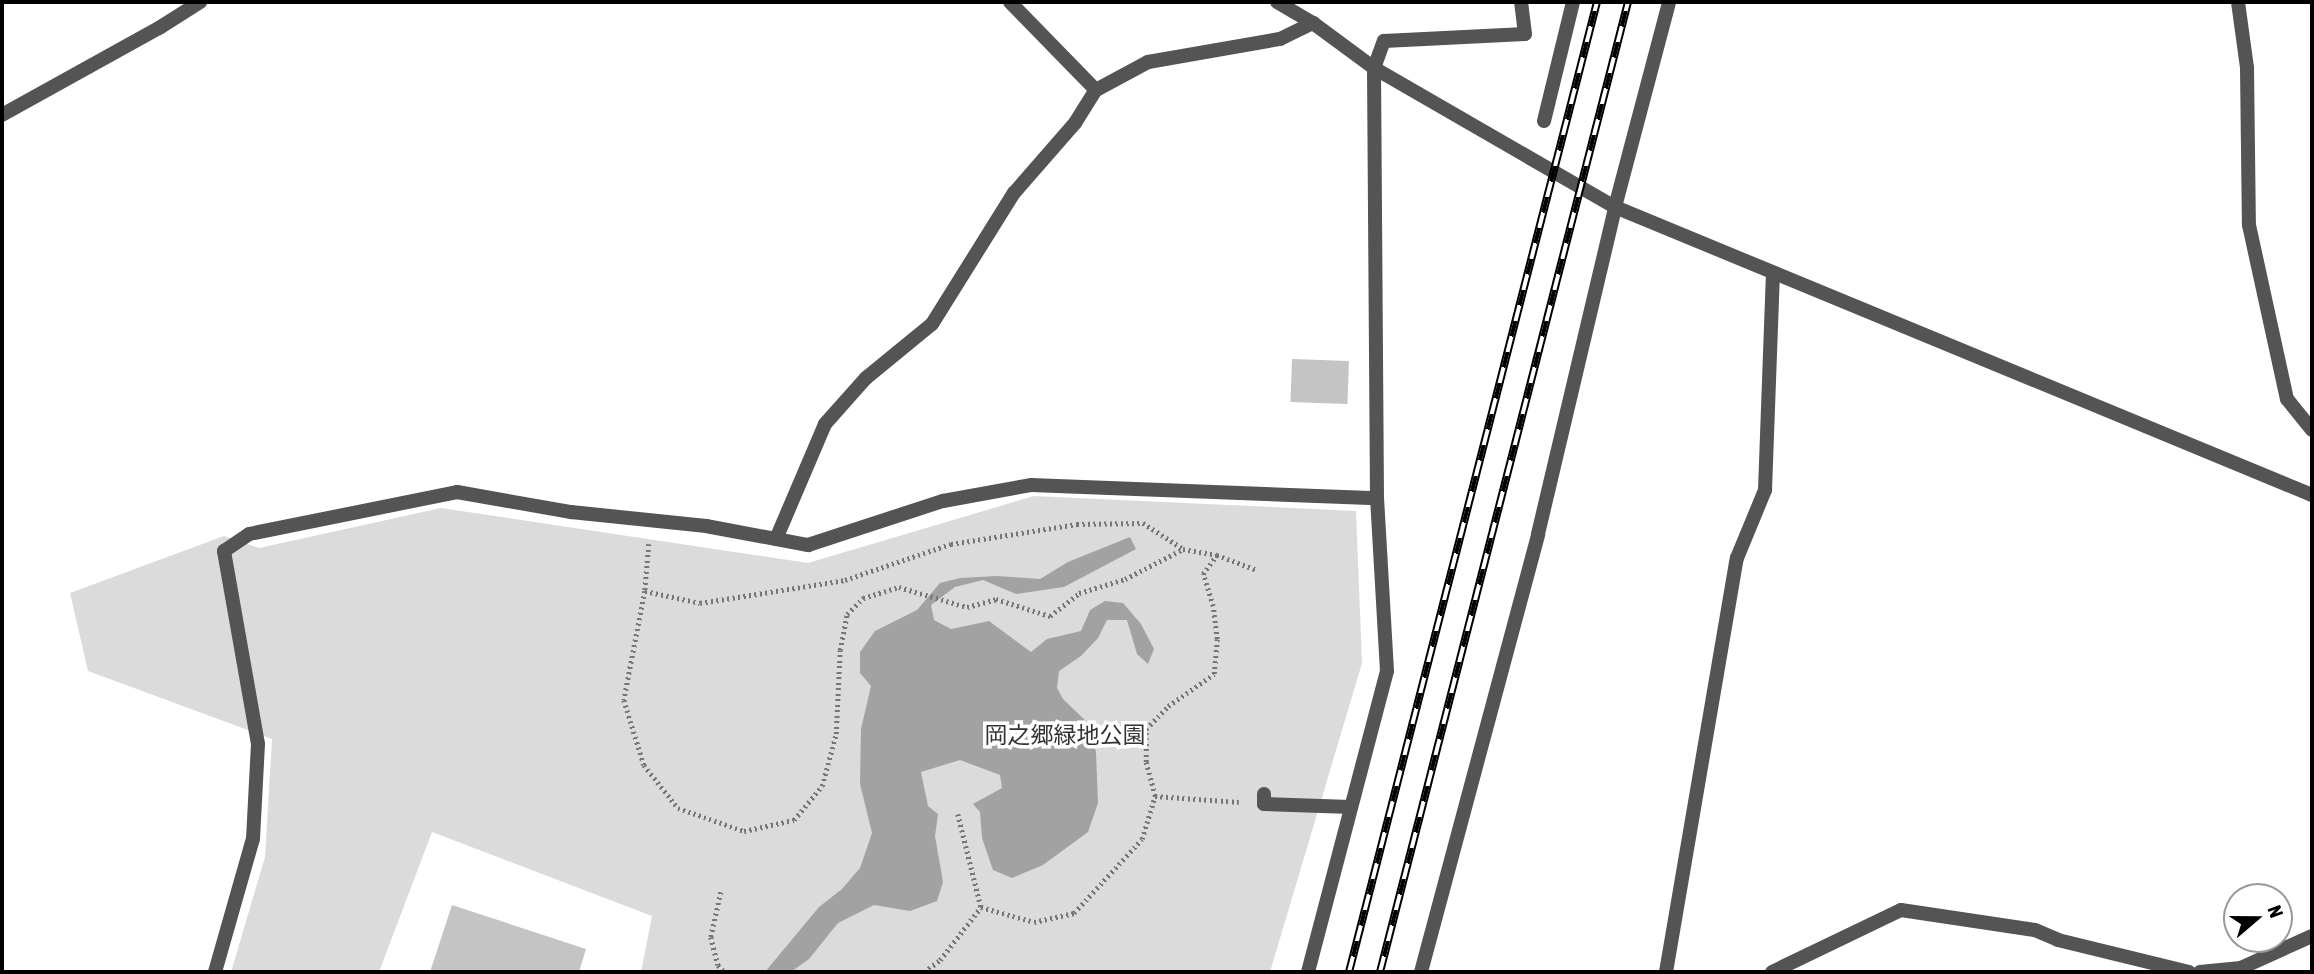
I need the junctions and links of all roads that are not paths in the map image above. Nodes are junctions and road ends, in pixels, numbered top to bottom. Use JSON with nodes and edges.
{"nodes":[{"id":1,"x":200,"y":2,"type":"edge"},
{"id":2,"x":1010,"y":2,"type":"edge"},
{"id":3,"x":1277,"y":2,"type":"edge"},
{"id":4,"x":1521,"y":2,"type":"edge"},
{"id":5,"x":1573,"y":2,"type":"edge"},
{"id":6,"x":1669,"y":2,"type":"edge"},
{"id":7,"x":2238,"y":2,"type":"edge"},
{"id":8,"x":1313,"y":23,"type":"junction"},
{"id":9,"x":1374,"y":68,"type":"junction"},
{"id":10,"x":1096,"y":90,"type":"junction"},
{"id":11,"x":2,"y":115,"type":"edge"},
{"id":12,"x":1544,"y":121,"type":"dead end"},
{"id":13,"x":1615,"y":207,"type":"junction"},
{"id":14,"x":1773,"y":274,"type":"junction"},
{"id":15,"x":2312,"y":430,"type":"edge"},
{"id":16,"x":2312,"y":495,"type":"edge"},
{"id":17,"x":1377,"y":498,"type":"junction"},
{"id":18,"x":776,"y":539,"type":"junction"},
{"id":19,"x":1264,"y":799,"type":"road end"},
{"id":20,"x":1350,"y":807,"type":"junction"},
{"id":21,"x":2312,"y":936,"type":"edge"},
{"id":22,"x":215,"y":972,"type":"edge"},
{"id":23,"x":1308,"y":972,"type":"edge"},
{"id":24,"x":1421,"y":972,"type":"edge"},
{"id":25,"x":1665,"y":972,"type":"edge"},
{"id":26,"x":1772,"y":972,"type":"edge"},
{"id":27,"x":2189,"y":972,"type":"edge"},
{"id":28,"x":2200,"y":972,"type":"edge"}],
"edges":[{"from":1,"to":11,"type":"street"},
{"from":2,"to":10,"type":"street"},
{"from":3,"to":8,"type":"street"},
{"from":4,"to":9,"type":"street"},
{"from":5,"to":12,"type":"street"},
{"from":6,"to":13,"type":"street"},
{"from":7,"to":15,"type":"street"},
{"from":8,"to":9,"type":"street"},
{"from":8,"to":10,"type":"street"},
{"from":9,"to":13,"type":"street"},
{"from":9,"to":17,"type":"street"},
{"from":10,"to":18,"type":"street"},
{"from":13,"to":14,"type":"street"},
{"from":13,"to":24,"type":"street"},
{"from":14,"to":16,"type":"street"},
{"from":14,"to":25,"type":"street"},
{"from":17,"to":18,"type":"street"},
{"from":17,"to":20,"type":"street"},
{"from":18,"to":22,"type":"street"},
{"from":19,"to":20,"type":"street"},
{"from":20,"to":23,"type":"street"},
{"from":21,"to":28,"type":"street"},
{"from":26,"to":27,"type":"street"}]}
